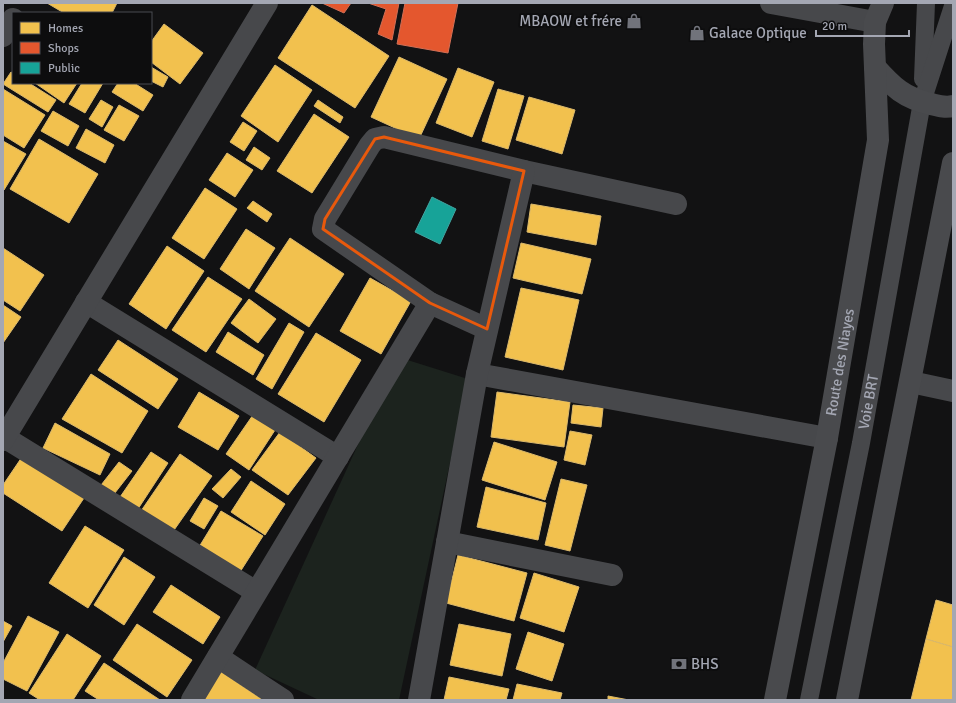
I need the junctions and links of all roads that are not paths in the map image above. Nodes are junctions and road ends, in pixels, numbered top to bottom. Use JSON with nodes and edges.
{"nodes":[{"id":1,"x":23,"y":3,"type":"edge"},
{"id":2,"x":267,"y":3,"type":"edge"},
{"id":3,"x":771,"y":3,"type":"edge"},
{"id":4,"x":926,"y":3,"type":"edge"},
{"id":5,"x":953,"y":6,"type":"edge"},
{"id":6,"x":18,"y":12,"type":"edge"},
{"id":7,"x":879,"y":13,"type":"edge"},
{"id":8,"x":12,"y":21,"type":"edge"},
{"id":9,"x":3,"y":36,"type":"edge"},
{"id":10,"x":876,"y":67,"type":"junction"},
{"id":11,"x":922,"y":102,"type":"junction"},
{"id":12,"x":953,"y":106,"type":"edge"},
{"id":13,"x":953,"y":163,"type":"edge"},
{"id":14,"x":524,"y":171,"type":"junction"},
{"id":15,"x":676,"y":204,"type":"dead end"},
{"id":16,"x":86,"y":302,"type":"junction"},
{"id":17,"x":430,"y":303,"type":"junction"},
{"id":18,"x":487,"y":329,"type":"junction"},
{"id":19,"x":476,"y":374,"type":"junction"},
{"id":20,"x":911,"y":382,"type":"junction"},
{"id":21,"x":953,"y":391,"type":"edge"},
{"id":22,"x":827,"y":438,"type":"junction"},
{"id":23,"x":4,"y":439,"type":"edge"},
{"id":24,"x":338,"y":457,"type":"junction"},
{"id":25,"x":447,"y":542,"type":"junction"},
{"id":26,"x":612,"y":575,"type":"dead end"},
{"id":27,"x":256,"y":592,"type":"junction"},
{"id":28,"x":218,"y":657,"type":"junction"},
{"id":29,"x":192,"y":700,"type":"edge"},
{"id":30,"x":283,"y":700,"type":"edge"},
{"id":31,"x":419,"y":700,"type":"edge"},
{"id":32,"x":775,"y":700,"type":"edge"},
{"id":33,"x":809,"y":700,"type":"edge"},
{"id":34,"x":847,"y":700,"type":"edge"}],
"edges":[{"from":1,"to":6,"type":"street"},
{"from":2,"to":16,"type":"street"},
{"from":3,"to":7,"type":"street"},
{"from":4,"to":11,"type":"lane","name":"Voie BRT"},
{"from":5,"to":11,"type":"lane","name":"Voie BRT"},
{"from":7,"to":10,"type":"main road","name":"Route des Niayes"},
{"from":8,"to":9,"type":"street"},
{"from":10,"to":11,"type":"main road"},
{"from":10,"to":22,"type":"main road","name":"Route des Niayes"},
{"from":11,"to":12,"type":"main road"},
{"from":11,"to":33,"type":"lane","name":"Voie BRT"},
{"from":13,"to":20,"type":"main road"},
{"from":14,"to":15,"type":"street"},
{"from":14,"to":17,"type":"street"},
{"from":14,"to":18,"type":"street"},
{"from":16,"to":23,"type":"street"},
{"from":16,"to":24,"type":"street"},
{"from":17,"to":18,"type":"street"},
{"from":17,"to":24,"type":"street"},
{"from":18,"to":19,"type":"street"},
{"from":19,"to":22,"type":"street"},
{"from":19,"to":25,"type":"street"},
{"from":20,"to":21,"type":"street"},
{"from":20,"to":34,"type":"main road"},
{"from":22,"to":32,"type":"main road","name":"Route des Niayes"},
{"from":23,"to":27,"type":"street"},
{"from":24,"to":27,"type":"street"},
{"from":25,"to":26,"type":"street"},
{"from":25,"to":31,"type":"street"},
{"from":27,"to":28,"type":"street"},
{"from":28,"to":29,"type":"street"},
{"from":28,"to":30,"type":"street"}]}
